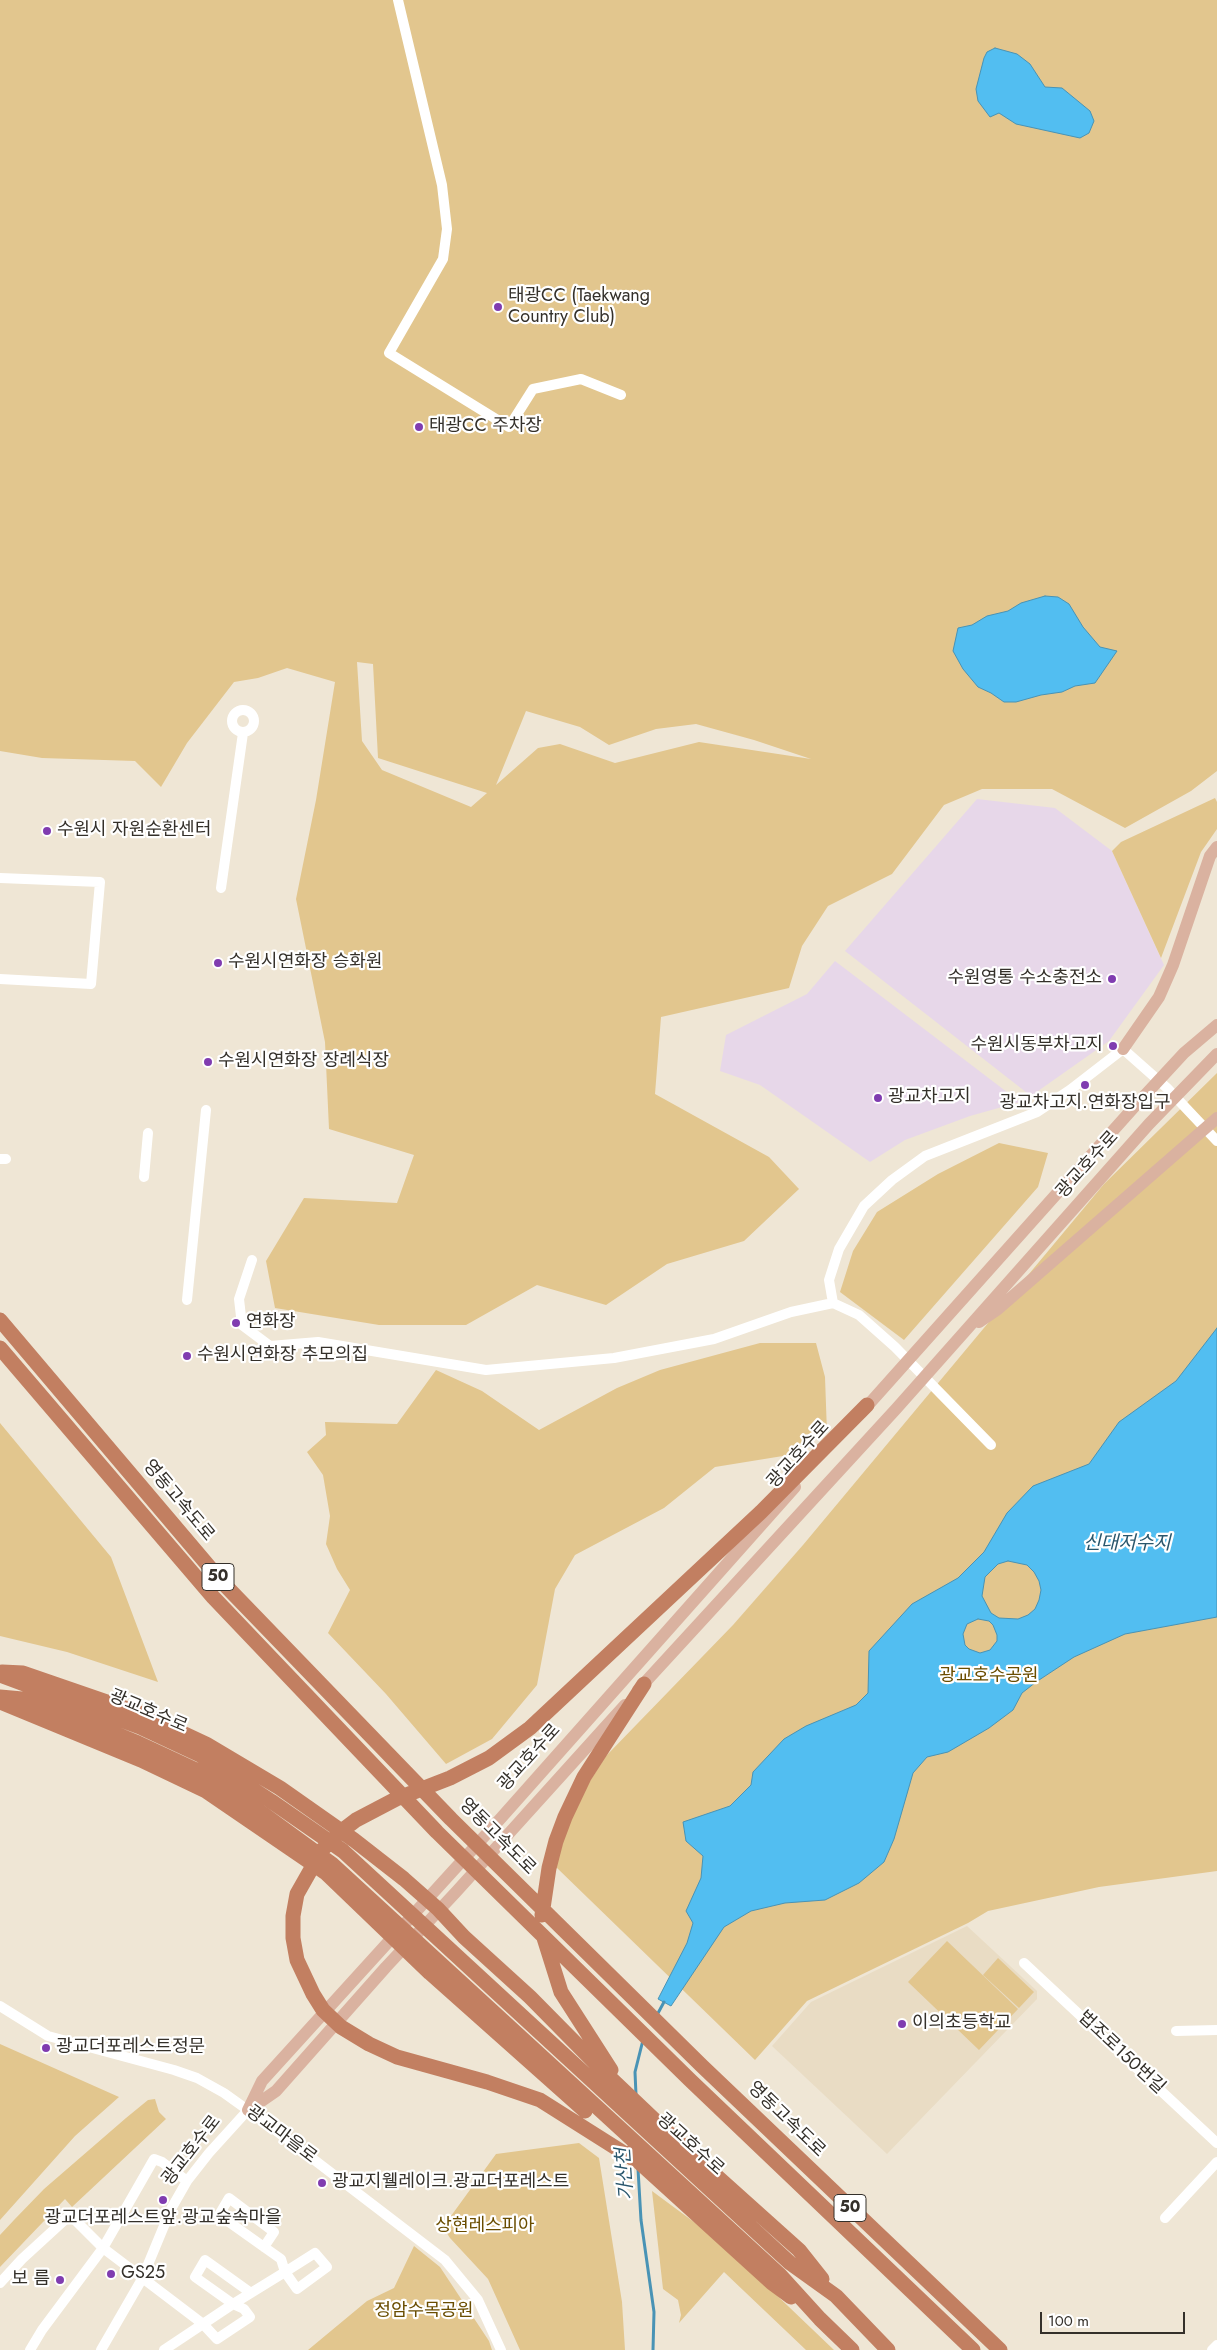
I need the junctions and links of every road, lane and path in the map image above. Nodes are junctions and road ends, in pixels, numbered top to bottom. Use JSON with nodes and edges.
{"nodes":[{"id":1,"x":398,"y":0,"type":"edge"},
{"id":2,"x":621,"y":395,"type":"dead end"},
{"id":3,"x":243,"y":733,"type":"dead end"},
{"id":4,"x":1217,"y":847,"type":"edge"},
{"id":5,"x":1217,"y":862,"type":"edge"},
{"id":6,"x":0,"y":878,"type":"edge"},
{"id":7,"x":1203,"y":879,"type":"junction"},
{"id":8,"x":221,"y":888,"type":"dead end"},
{"id":9,"x":0,"y":979,"type":"edge"},
{"id":10,"x":1217,"y":1025,"type":"edge"},
{"id":11,"x":1123,"y":1049,"type":"junction"},
{"id":12,"x":1217,"y":1054,"type":"edge"},
{"id":13,"x":206,"y":1110,"type":"dead end"},
{"id":14,"x":1217,"y":1118,"type":"edge"},
{"id":15,"x":1206,"y":1128,"type":"junction"},
{"id":16,"x":148,"y":1133,"type":"dead end"},
{"id":17,"x":1217,"y":1140,"type":"edge"},
{"id":18,"x":144,"y":1176,"type":"dead end"},
{"id":19,"x":252,"y":1260,"type":"dead end"},
{"id":20,"x":187,"y":1300,"type":"dead end"},
{"id":21,"x":832,"y":1303,"type":"junction"},
{"id":22,"x":0,"y":1320,"type":"edge"},
{"id":23,"x":963,"y":1333,"type":"junction"},
{"id":24,"x":0,"y":1348,"type":"edge"},
{"id":25,"x":873,"y":1400,"type":"junction"},
{"id":26,"x":991,"y":1445,"type":"dead end"},
{"id":27,"x":0,"y":1673,"type":"edge"},
{"id":28,"x":644,"y":1684,"type":"junction"},
{"id":29,"x":0,"y":1697,"type":"edge"},
{"id":30,"x":0,"y":1702,"type":"edge"},
{"id":31,"x":58,"y":1703,"type":"junction"},
{"id":32,"x":427,"y":1898,"type":"junction"},
{"id":33,"x":438,"y":1909,"type":"junction"},
{"id":34,"x":392,"y":1937,"type":"junction"},
{"id":35,"x":404,"y":1948,"type":"junction"},
{"id":36,"x":1024,"y":1963,"type":"dead end"},
{"id":37,"x":0,"y":2006,"type":"edge"},
{"id":38,"x":1217,"y":2030,"type":"edge"},
{"id":39,"x":1176,"y":2031,"type":"dead end"},
{"id":40,"x":606,"y":2068,"type":"junction"},
{"id":41,"x":248,"y":2110,"type":"junction"},
{"id":42,"x":604,"y":2134,"type":"junction"},
{"id":43,"x":1217,"y":2143,"type":"edge"},
{"id":44,"x":1217,"y":2162,"type":"edge"},
{"id":45,"x":187,"y":2181,"type":"junction"},
{"id":46,"x":1165,"y":2218,"type":"dead end"},
{"id":47,"x":264,"y":2247,"type":"junction"},
{"id":48,"x":104,"y":2248,"type":"junction"},
{"id":49,"x":142,"y":2279,"type":"junction"},
{"id":50,"x":0,"y":2283,"type":"edge"},
{"id":51,"x":251,"y":2293,"type":"junction"},
{"id":52,"x":836,"y":2296,"type":"junction"},
{"id":53,"x":233,"y":2304,"type":"junction"},
{"id":54,"x":820,"y":2319,"type":"junction"},
{"id":55,"x":203,"y":2324,"type":"junction"},
{"id":56,"x":1217,"y":2345,"type":"edge"},
{"id":57,"x":30,"y":2350,"type":"edge"},
{"id":58,"x":101,"y":2350,"type":"edge"},
{"id":59,"x":164,"y":2350,"type":"edge"},
{"id":60,"x":501,"y":2350,"type":"edge"},
{"id":61,"x":852,"y":2350,"type":"edge"},
{"id":62,"x":888,"y":2350,"type":"edge"},
{"id":63,"x":973,"y":2350,"type":"edge"},
{"id":64,"x":1000,"y":2350,"type":"edge"},
{"id":65,"x":1212,"y":2350,"type":"edge"}],
"edges":[{"from":1,"to":2,"type":"street"},
{"from":3,"to":8,"type":"street"},
{"from":4,"to":7,"type":"main road"},
{"from":5,"to":7,"type":"main road"},
{"from":6,"to":9,"type":"street"},
{"from":7,"to":11,"type":"main road"},
{"from":10,"to":25,"type":"main road","name":"광교호수로"},
{"from":11,"to":15,"type":"street"},
{"from":11,"to":21,"type":"street"},
{"from":12,"to":23,"type":"main road","name":"광교호수로"},
{"from":13,"to":20,"type":"street"},
{"from":14,"to":15,"type":"main road"},
{"from":15,"to":17,"type":"street"},
{"from":15,"to":23,"type":"main road"},
{"from":16,"to":18,"type":"street"},
{"from":19,"to":21,"type":"street"},
{"from":21,"to":26,"type":"street"},
{"from":22,"to":64,"type":"highway","name":"영동고속도로","number":"50"},
{"from":23,"to":28,"type":"main road","name":"광교호수로"},
{"from":24,"to":63,"type":"highway","name":"영동고속도로","number":"50"},
{"from":25,"to":32,"type":"main road","name":"광교호수로"},
{"from":25,"to":42,"type":"highway"},
{"from":27,"to":31,"type":"highway","name":"광교호수로"},
{"from":27,"to":32,"type":"highway"},
{"from":28,"to":33,"type":"main road","name":"광교호수로"},
{"from":28,"to":40,"type":"highway"},
{"from":29,"to":31,"type":"highway","name":"광교호수로"},
{"from":30,"to":34,"type":"highway"},
{"from":31,"to":52,"type":"highway","name":"광교호수로"},
{"from":31,"to":54,"type":"highway","name":"광교호수로"},
{"from":32,"to":33,"type":"highway"},
{"from":32,"to":34,"type":"main road","name":"광교호수로"},
{"from":33,"to":35,"type":"main road","name":"광교호수로"},
{"from":33,"to":40,"type":"highway"},
{"from":34,"to":35,"type":"highway"},
{"from":34,"to":41,"type":"main road","name":"광교호수로"},
{"from":35,"to":41,"type":"main road","name":"광교호수로"},
{"from":35,"to":42,"type":"highway"},
{"from":36,"to":43,"type":"street","name":"법조로150번길"},
{"from":37,"to":41,"type":"street","name":"광교마을로"},
{"from":38,"to":39,"type":"street"},
{"from":40,"to":52,"type":"highway"},
{"from":41,"to":45,"type":"street","name":"광교호수로"},
{"from":41,"to":60,"type":"street","name":"광교마을로"},
{"from":42,"to":54,"type":"highway"},
{"from":44,"to":46,"type":"street"},
{"from":45,"to":48,"type":"street"},
{"from":45,"to":49,"type":"street","name":"광교호수로"},
{"from":47,"to":47,"type":"street"},
{"from":47,"to":51,"type":"street"},
{"from":48,"to":49,"type":"street"},
{"from":48,"to":50,"type":"street"},
{"from":48,"to":57,"type":"street"},
{"from":49,"to":55,"type":"street"},
{"from":49,"to":58,"type":"street","name":"광교호수로"},
{"from":51,"to":53,"type":"street"},
{"from":51,"to":53,"type":"street"},
{"from":52,"to":62,"type":"highway","name":"광교호수로"},
{"from":53,"to":55,"type":"street"},
{"from":53,"to":55,"type":"street"},
{"from":54,"to":61,"type":"highway","name":"광교호수로"},
{"from":55,"to":59,"type":"street"},
{"from":56,"to":65,"type":"street"}]}
